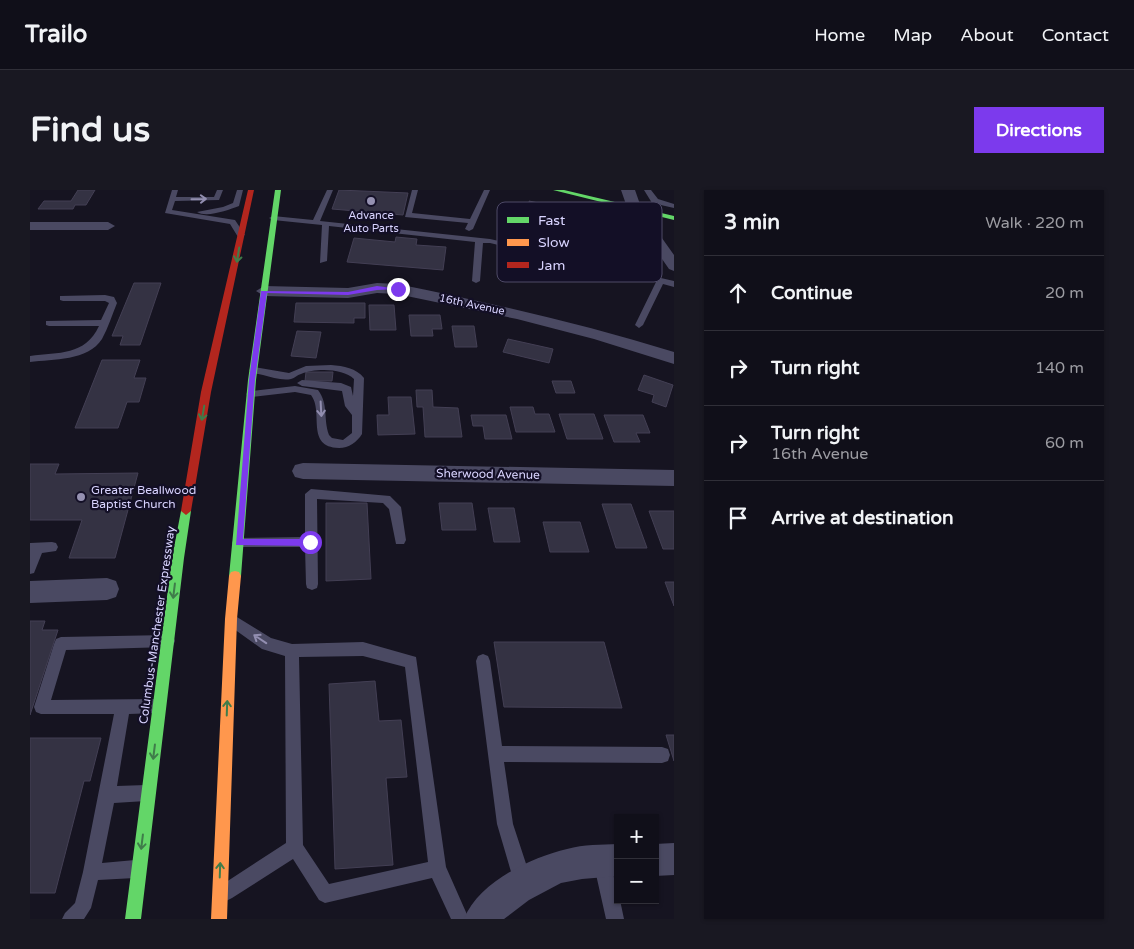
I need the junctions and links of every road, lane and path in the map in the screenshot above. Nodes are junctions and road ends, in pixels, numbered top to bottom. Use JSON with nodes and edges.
{"nodes":[{"id":1,"x":176,"y":190,"type":"edge"},
{"id":2,"x":220,"y":190,"type":"edge"},
{"id":3,"x":240,"y":190,"type":"edge"},
{"id":4,"x":251,"y":190,"type":"edge"},
{"id":5,"x":278,"y":190,"type":"edge"},
{"id":6,"x":330,"y":190,"type":"edge"},
{"id":7,"x":414,"y":190,"type":"edge"},
{"id":8,"x":487,"y":190,"type":"edge"},
{"id":9,"x":556,"y":190,"type":"edge"},
{"id":10,"x":628,"y":190,"type":"edge"},
{"id":11,"x":647,"y":190,"type":"edge"},
{"id":12,"x":172,"y":199,"type":"junction"},
{"id":13,"x":603,"y":202,"type":"edge"},
{"id":14,"x":632,"y":202,"type":"edge"},
{"id":15,"x":659,"y":202,"type":"edge"},
{"id":16,"x":188,"y":214,"type":"junction"},
{"id":17,"x":273,"y":218,"type":"junction"},
{"id":18,"x":472,"y":221,"type":"junction"},
{"id":19,"x":316,"y":222,"type":"junction"},
{"id":20,"x":326,"y":223,"type":"junction"},
{"id":21,"x":30,"y":226,"type":"edge"},
{"id":22,"x":108,"y":226,"type":"dead end"},
{"id":23,"x":241,"y":234,"type":"junction"},
{"id":24,"x":464,"y":238,"type":"junction"},
{"id":25,"x":479,"y":240,"type":"junction"},
{"id":26,"x":497,"y":244,"type":"edge"},
{"id":27,"x":662,"y":249,"type":"edge"},
{"id":28,"x":322,"y":261,"type":"dead end"},
{"id":29,"x":674,"y":266,"type":"edge"},
{"id":30,"x":476,"y":281,"type":"dead end"},
{"id":31,"x":660,"y":282,"type":"joint"},
{"id":32,"x":674,"y":284,"type":"edge"},
{"id":33,"x":264,"y":291,"type":"junction"},
{"id":34,"x":63,"y":298,"type":"dead end"},
{"id":35,"x":49,"y":323,"type":"dead end"},
{"id":36,"x":104,"y":323,"type":"junction"},
{"id":37,"x":639,"y":325,"type":"dead end"},
{"id":38,"x":674,"y":358,"type":"edge"},
{"id":39,"x":30,"y":359,"type":"edge"},
{"id":40,"x":254,"y":370,"type":"junction"},
{"id":41,"x":289,"y":376,"type":"junction"},
{"id":42,"x":251,"y":394,"type":"junction"},
{"id":43,"x":358,"y":415,"type":"junction"},
{"id":44,"x":303,"y":471,"type":"dead end"},
{"id":45,"x":674,"y":478,"type":"edge"},
{"id":46,"x":400,"y":540,"type":"dead end"},
{"id":47,"x":238,"y":542,"type":"junction"},
{"id":48,"x":310,"y":542,"type":"junction"},
{"id":49,"x":52,"y":547,"type":"dead end"},
{"id":50,"x":34,"y":548,"type":"edge"},
{"id":51,"x":30,"y":570,"type":"edge"},
{"id":52,"x":312,"y":584,"type":"dead end"},
{"id":53,"x":107,"y":589,"type":"dead end"},
{"id":54,"x":30,"y":592,"type":"edge"},
{"id":55,"x":231,"y":619,"type":"junction"},
{"id":56,"x":168,"y":642,"type":"junction"},
{"id":57,"x":292,"y":651,"type":"junction"},
{"id":58,"x":483,"y":661,"type":"dead end"},
{"id":59,"x":124,"y":706,"type":"junction"},
{"id":60,"x":160,"y":706,"type":"junction"},
{"id":61,"x":495,"y":754,"type":"junction"},
{"id":62,"x":662,"y":755,"type":"dead end"},
{"id":63,"x":148,"y":793,"type":"junction"},
{"id":64,"x":108,"y":796,"type":"junction"},
{"id":65,"x":295,"y":847,"type":"junction"},
{"id":66,"x":674,"y":859,"type":"edge"},
{"id":67,"x":659,"y":860,"type":"edge"},
{"id":68,"x":610,"y":861,"type":"edge"},
{"id":69,"x":437,"y":868,"type":"junction"},
{"id":70,"x":139,"y":869,"type":"junction"},
{"id":71,"x":92,"y":872,"type":"junction"},
{"id":72,"x":524,"y":884,"type":"junction"},
{"id":73,"x":219,"y":896,"type":"junction"},
{"id":74,"x":71,"y":919,"type":"edge"},
{"id":75,"x":133,"y":919,"type":"edge"},
{"id":76,"x":219,"y":919,"type":"edge"},
{"id":77,"x":460,"y":919,"type":"edge"},
{"id":78,"x":481,"y":919,"type":"edge"},
{"id":79,"x":615,"y":919,"type":"edge"}],
"edges":[{"from":1,"to":12,"type":"lane"},
{"from":12,"to":2,"type":"lane","one_way":true},
{"from":3,"to":16,"type":"lane"},
{"from":4,"to":23,"type":"main road","name":"Columbus-Manchester Expressway"},
{"from":5,"to":17,"type":"main road"},
{"from":6,"to":19,"type":"lane"},
{"from":7,"to":18,"type":"lane"},
{"from":8,"to":18,"type":"lane"},
{"from":9,"to":13,"type":"main road"},
{"from":10,"to":14,"type":"street"},
{"from":11,"to":15,"type":"lane"},
{"from":12,"to":16,"type":"lane"},
{"from":16,"to":23,"type":"lane"},
{"from":17,"to":19,"type":"lane"},
{"from":17,"to":33,"type":"main road"},
{"from":18,"to":24,"type":"lane"},
{"from":19,"to":20,"type":"lane"},
{"from":20,"to":24,"type":"lane"},
{"from":20,"to":28,"type":"lane"},
{"from":21,"to":22,"type":"street"},
{"from":23,"to":56,"type":"main road","name":"Columbus-Manchester Expressway","one_way":true},
{"from":24,"to":25,"type":"lane"},
{"from":25,"to":26,"type":"lane"},
{"from":25,"to":30,"type":"lane"},
{"from":27,"to":29,"type":"street"},
{"from":31,"to":32,"type":"lane"},
{"from":31,"to":37,"type":"lane"},
{"from":33,"to":38,"type":"street","name":"16th Avenue"},
{"from":33,"to":40,"type":"main road"},
{"from":34,"to":36,"type":"lane"},
{"from":35,"to":36,"type":"lane"},
{"from":36,"to":39,"type":"lane"},
{"from":40,"to":41,"type":"lane"},
{"from":40,"to":42,"type":"main road"},
{"from":41,"to":43,"type":"lane"},
{"from":41,"to":43,"type":"lane"},
{"from":42,"to":43,"type":"lane","one_way":true},
{"from":42,"to":47,"type":"main road"},
{"from":44,"to":45,"type":"street","name":"Sherwood Avenue"},
{"from":46,"to":48,"type":"lane"},
{"from":47,"to":48,"type":"lane"},
{"from":47,"to":55,"type":"main road"},
{"from":48,"to":52,"type":"lane"},
{"from":49,"to":50,"type":"lane"},
{"from":50,"to":51,"type":"lane"},
{"from":53,"to":54,"type":"street"},
{"from":57,"to":55,"type":"lane","one_way":true},
{"from":73,"to":55,"type":"main road","one_way":true},
{"from":56,"to":59,"type":"lane"},
{"from":56,"to":60,"type":"main road","name":"Columbus-Manchester Expressway"},
{"from":57,"to":65,"type":"lane"},
{"from":57,"to":69,"type":"lane"},
{"from":58,"to":61,"type":"lane"},
{"from":59,"to":60,"type":"lane"},
{"from":59,"to":64,"type":"lane"},
{"from":60,"to":63,"type":"main road","name":"Columbus-Manchester Expressway","one_way":true},
{"from":61,"to":62,"type":"lane"},
{"from":61,"to":72,"type":"lane"},
{"from":63,"to":64,"type":"lane"},
{"from":63,"to":70,"type":"main road","name":"Columbus-Manchester Expressway","one_way":true},
{"from":64,"to":71,"type":"lane"},
{"from":65,"to":69,"type":"lane"},
{"from":65,"to":73,"type":"lane"},
{"from":66,"to":67,"type":"street"},
{"from":68,"to":72,"type":"street"},
{"from":68,"to":79,"type":"lane"},
{"from":69,"to":77,"type":"lane"},
{"from":70,"to":71,"type":"lane"},
{"from":70,"to":75,"type":"main road","name":"Columbus-Manchester Expressway"},
{"from":71,"to":74,"type":"lane"},
{"from":72,"to":78,"type":"street"},
{"from":73,"to":76,"type":"main road"}]}
